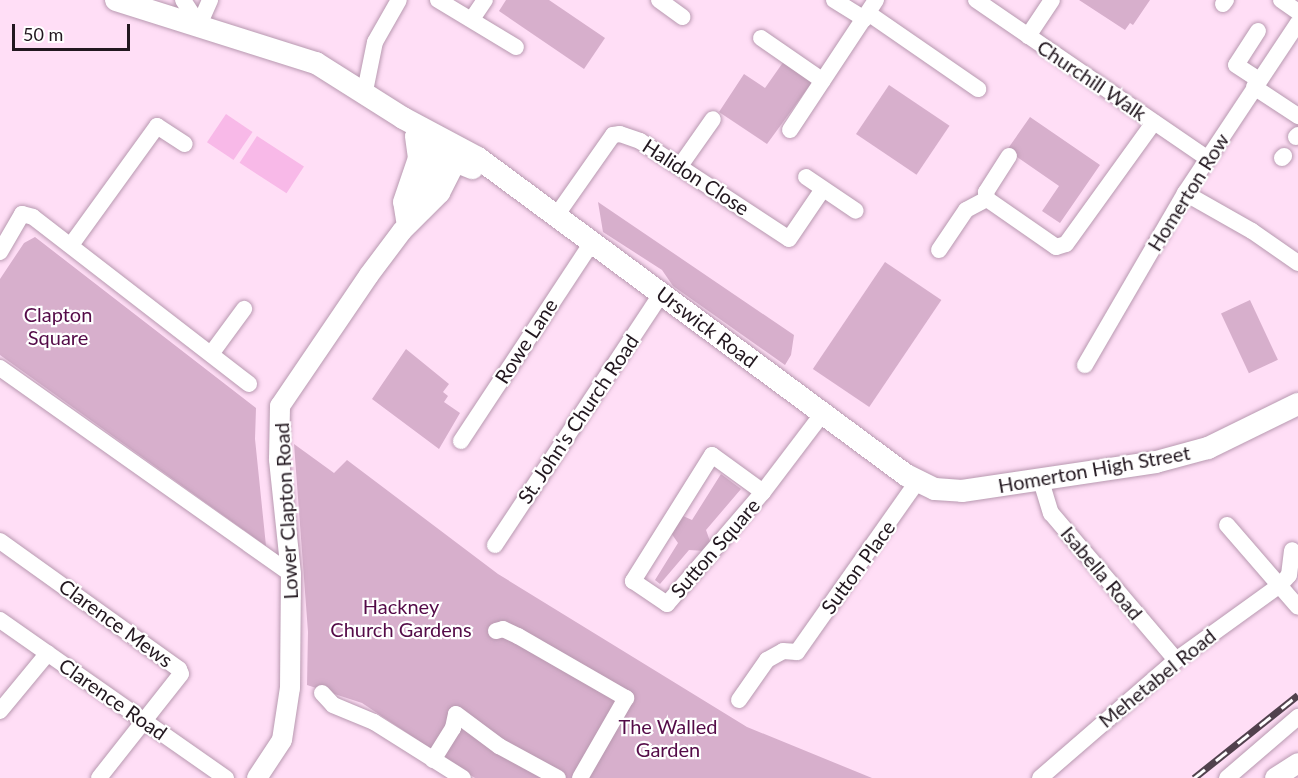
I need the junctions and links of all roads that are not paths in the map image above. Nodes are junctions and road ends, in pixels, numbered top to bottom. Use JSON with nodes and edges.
{"nodes":[{"id":1,"x":116,"y":0,"type":"edge"},
{"id":2,"x":183,"y":0,"type":"edge"},
{"id":3,"x":210,"y":0,"type":"edge"},
{"id":4,"x":399,"y":0,"type":"edge"},
{"id":5,"x":438,"y":0,"type":"edge"},
{"id":6,"x":485,"y":0,"type":"edge"},
{"id":7,"x":659,"y":0,"type":"edge"},
{"id":8,"x":834,"y":0,"type":"edge"},
{"id":9,"x":976,"y":0,"type":"edge"},
{"id":10,"x":1052,"y":0,"type":"edge"},
{"id":11,"x":1281,"y":0,"type":"edge"},
{"id":12,"x":869,"y":11,"type":"edge"},
{"id":13,"x":1298,"y":12,"type":"edge"},
{"id":14,"x":682,"y":16,"type":"dead end"},
{"id":15,"x":472,"y":19,"type":"junction"},
{"id":16,"x":1298,"y":22,"type":"edge"},
{"id":17,"x":199,"y":25,"type":"junction"},
{"id":18,"x":1258,"y":31,"type":"dead end"},
{"id":19,"x":1028,"y":36,"type":"junction"},
{"id":20,"x":761,"y":38,"type":"dead end"},
{"id":21,"x":516,"y":47,"type":"dead end"},
{"id":22,"x":823,"y":81,"type":"junction"},
{"id":23,"x":1257,"y":83,"type":"junction"},
{"id":24,"x":978,"y":89,"type":"dead end"},
{"id":25,"x":365,"y":91,"type":"junction"},
{"id":26,"x":1298,"y":116,"type":"edge"},
{"id":27,"x":713,"y":118,"type":"dead end"},
{"id":28,"x":1154,"y":122,"type":"junction"},
{"id":29,"x":790,"y":130,"type":"dead end"},
{"id":30,"x":412,"y":131,"type":"junction"},
{"id":31,"x":185,"y":144,"type":"dead end"},
{"id":32,"x":451,"y":152,"type":"junction"},
{"id":33,"x":1009,"y":156,"type":"dead end"},
{"id":34,"x":1208,"y":159,"type":"junction"},
{"id":35,"x":680,"y":166,"type":"junction"},
{"id":36,"x":806,"y":177,"type":"dead end"},
{"id":37,"x":824,"y":189,"type":"junction"},
{"id":38,"x":1185,"y":193,"type":"junction"},
{"id":39,"x":987,"y":199,"type":"junction"},
{"id":40,"x":856,"y":211,"type":"dead end"},
{"id":41,"x":556,"y":216,"type":"junction"},
{"id":42,"x":404,"y":226,"type":"junction"},
{"id":43,"x":5,"y":234,"type":"edge"},
{"id":44,"x":592,"y":242,"type":"junction"},
{"id":45,"x":70,"y":245,"type":"junction"},
{"id":46,"x":939,"y":250,"type":"dead end"},
{"id":47,"x":0,"y":252,"type":"edge"},
{"id":48,"x":1298,"y":263,"type":"edge"},
{"id":49,"x":662,"y":293,"type":"junction"},
{"id":50,"x":244,"y":309,"type":"dead end"},
{"id":51,"x":211,"y":354,"type":"junction"},
{"id":52,"x":1084,"y":365,"type":"dead end"},
{"id":53,"x":0,"y":368,"type":"edge"},
{"id":54,"x":249,"y":384,"type":"dead end"},
{"id":55,"x":1298,"y":404,"type":"edge"},
{"id":56,"x":823,"y":413,"type":"junction"},
{"id":57,"x":461,"y":441,"type":"dead end"},
{"id":58,"x":1041,"y":481,"type":"junction"},
{"id":59,"x":917,"y":482,"type":"junction"},
{"id":60,"x":763,"y":492,"type":"junction"},
{"id":61,"x":1227,"y":525,"type":"dead end"},
{"id":62,"x":0,"y":541,"type":"edge"},
{"id":63,"x":495,"y":545,"type":"dead end"},
{"id":64,"x":1292,"y":550,"type":"dead end"},
{"id":65,"x":291,"y":573,"type":"junction"},
{"id":66,"x":1280,"y":585,"type":"junction"},
{"id":67,"x":1298,"y":607,"type":"edge"},
{"id":68,"x":0,"y":620,"type":"edge"},
{"id":69,"x":495,"y":631,"type":"dead end"},
{"id":70,"x":48,"y":653,"type":"junction"},
{"id":71,"x":1176,"y":660,"type":"junction"},
{"id":72,"x":322,"y":693,"type":"dead end"},
{"id":73,"x":739,"y":700,"type":"dead end"},
{"id":74,"x":0,"y":711,"type":"edge"},
{"id":75,"x":1298,"y":717,"type":"edge"},
{"id":76,"x":146,"y":721,"type":"junction"},
{"id":77,"x":275,"y":756,"type":"junction"},
{"id":78,"x":434,"y":760,"type":"junction"},
{"id":79,"x":1298,"y":763,"type":"edge"},
{"id":80,"x":99,"y":778,"type":"edge"},
{"id":81,"x":226,"y":778,"type":"edge"},
{"id":82,"x":257,"y":778,"type":"edge"},
{"id":83,"x":274,"y":778,"type":"edge"},
{"id":84,"x":463,"y":778,"type":"edge"},
{"id":85,"x":558,"y":778,"type":"edge"},
{"id":86,"x":580,"y":778,"type":"edge"},
{"id":87,"x":1040,"y":778,"type":"edge"},
{"id":88,"x":1227,"y":778,"type":"edge"},
{"id":89,"x":1275,"y":778,"type":"edge"}],
"edges":[{"from":1,"to":17,"type":"highway"},
{"from":2,"to":17,"type":"street"},
{"from":3,"to":17,"type":"street"},
{"from":4,"to":25,"type":"street"},
{"from":5,"to":15,"type":"street"},
{"from":6,"to":15,"type":"street"},
{"from":7,"to":14,"type":"street"},
{"from":8,"to":12,"type":"street"},
{"from":9,"to":19,"type":"street","name":"Churchill Walk"},
{"from":10,"to":19,"type":"street"},
{"from":11,"to":13,"type":"street"},
{"from":12,"to":22,"type":"street"},
{"from":12,"to":24,"type":"street"},
{"from":15,"to":21,"type":"street"},
{"from":16,"to":23,"type":"street","name":"Homerton Row"},
{"from":17,"to":25,"type":"highway"},
{"from":18,"to":23,"type":"street"},
{"from":19,"to":28,"type":"street","name":"Churchill Walk"},
{"from":20,"to":22,"type":"street"},
{"from":22,"to":29,"type":"street"},
{"from":23,"to":26,"type":"street"},
{"from":23,"to":34,"type":"street","name":"Homerton Row"},
{"from":25,"to":30,"type":"highway"},
{"from":27,"to":35,"type":"street"},
{"from":28,"to":34,"type":"street","name":"Churchill Walk"},
{"from":28,"to":39,"type":"street"},
{"from":30,"to":32,"type":"highway"},
{"from":30,"to":42,"type":"main road"},
{"from":31,"to":45,"type":"street"},
{"from":32,"to":41,"type":"highway","name":"Urswick Road"},
{"from":32,"to":42,"type":"main road","name":"Lower Clapton Road"},
{"from":33,"to":39,"type":"street"},
{"from":34,"to":38,"type":"street","name":"Homerton Row"},
{"from":35,"to":37,"type":"street","name":"Halidon Close"},
{"from":35,"to":41,"type":"street","name":"Halidon Close"},
{"from":36,"to":37,"type":"street"},
{"from":37,"to":40,"type":"street"},
{"from":38,"to":48,"type":"street"},
{"from":38,"to":52,"type":"street","name":"Homerton Row"},
{"from":39,"to":46,"type":"street"},
{"from":41,"to":44,"type":"highway","name":"Urswick Road"},
{"from":42,"to":65,"type":"main road","name":"Lower Clapton Road"},
{"from":43,"to":45,"type":"street"},
{"from":43,"to":47,"type":"street"},
{"from":44,"to":49,"type":"highway","name":"Urswick Road"},
{"from":44,"to":57,"type":"street","name":"Rowe Lane"},
{"from":45,"to":51,"type":"street"},
{"from":49,"to":56,"type":"highway","name":"Urswick Road"},
{"from":49,"to":63,"type":"street","name":"St. John's Church Road"},
{"from":50,"to":51,"type":"street"},
{"from":51,"to":54,"type":"street"},
{"from":53,"to":65,"type":"street"},
{"from":55,"to":58,"type":"highway","name":"Homerton High Street"},
{"from":56,"to":59,"type":"highway","name":"Urswick Road"},
{"from":56,"to":60,"type":"street","name":"Sutton Square"},
{"from":58,"to":59,"type":"highway","name":"Homerton High Street"},
{"from":58,"to":71,"type":"street","name":"Isabella Road"},
{"from":59,"to":73,"type":"street","name":"Sutton Place"},
{"from":60,"to":60,"type":"street","name":"Sutton Square"},
{"from":61,"to":66,"type":"street"},
{"from":62,"to":76,"type":"street","name":"Clarence Mews"},
{"from":64,"to":66,"type":"street"},
{"from":65,"to":77,"type":"main road","name":"Lower Clapton Road"},
{"from":66,"to":67,"type":"street"},
{"from":66,"to":71,"type":"street","name":"Mehetabel Road"},
{"from":68,"to":70,"type":"street","name":"Clarence Road"},
{"from":69,"to":86,"type":"street"},
{"from":70,"to":74,"type":"street"},
{"from":70,"to":76,"type":"street","name":"Clarence Road"},
{"from":71,"to":87,"type":"street","name":"Mehetabel Road"},
{"from":72,"to":78,"type":"street"},
{"from":75,"to":88,"type":"street"},
{"from":76,"to":80,"type":"street"},
{"from":76,"to":81,"type":"street","name":"Clarence Road"},
{"from":77,"to":82,"type":"main road"},
{"from":77,"to":83,"type":"main road"},
{"from":78,"to":84,"type":"street"},
{"from":78,"to":85,"type":"street"},
{"from":79,"to":89,"type":"main road"}]}
